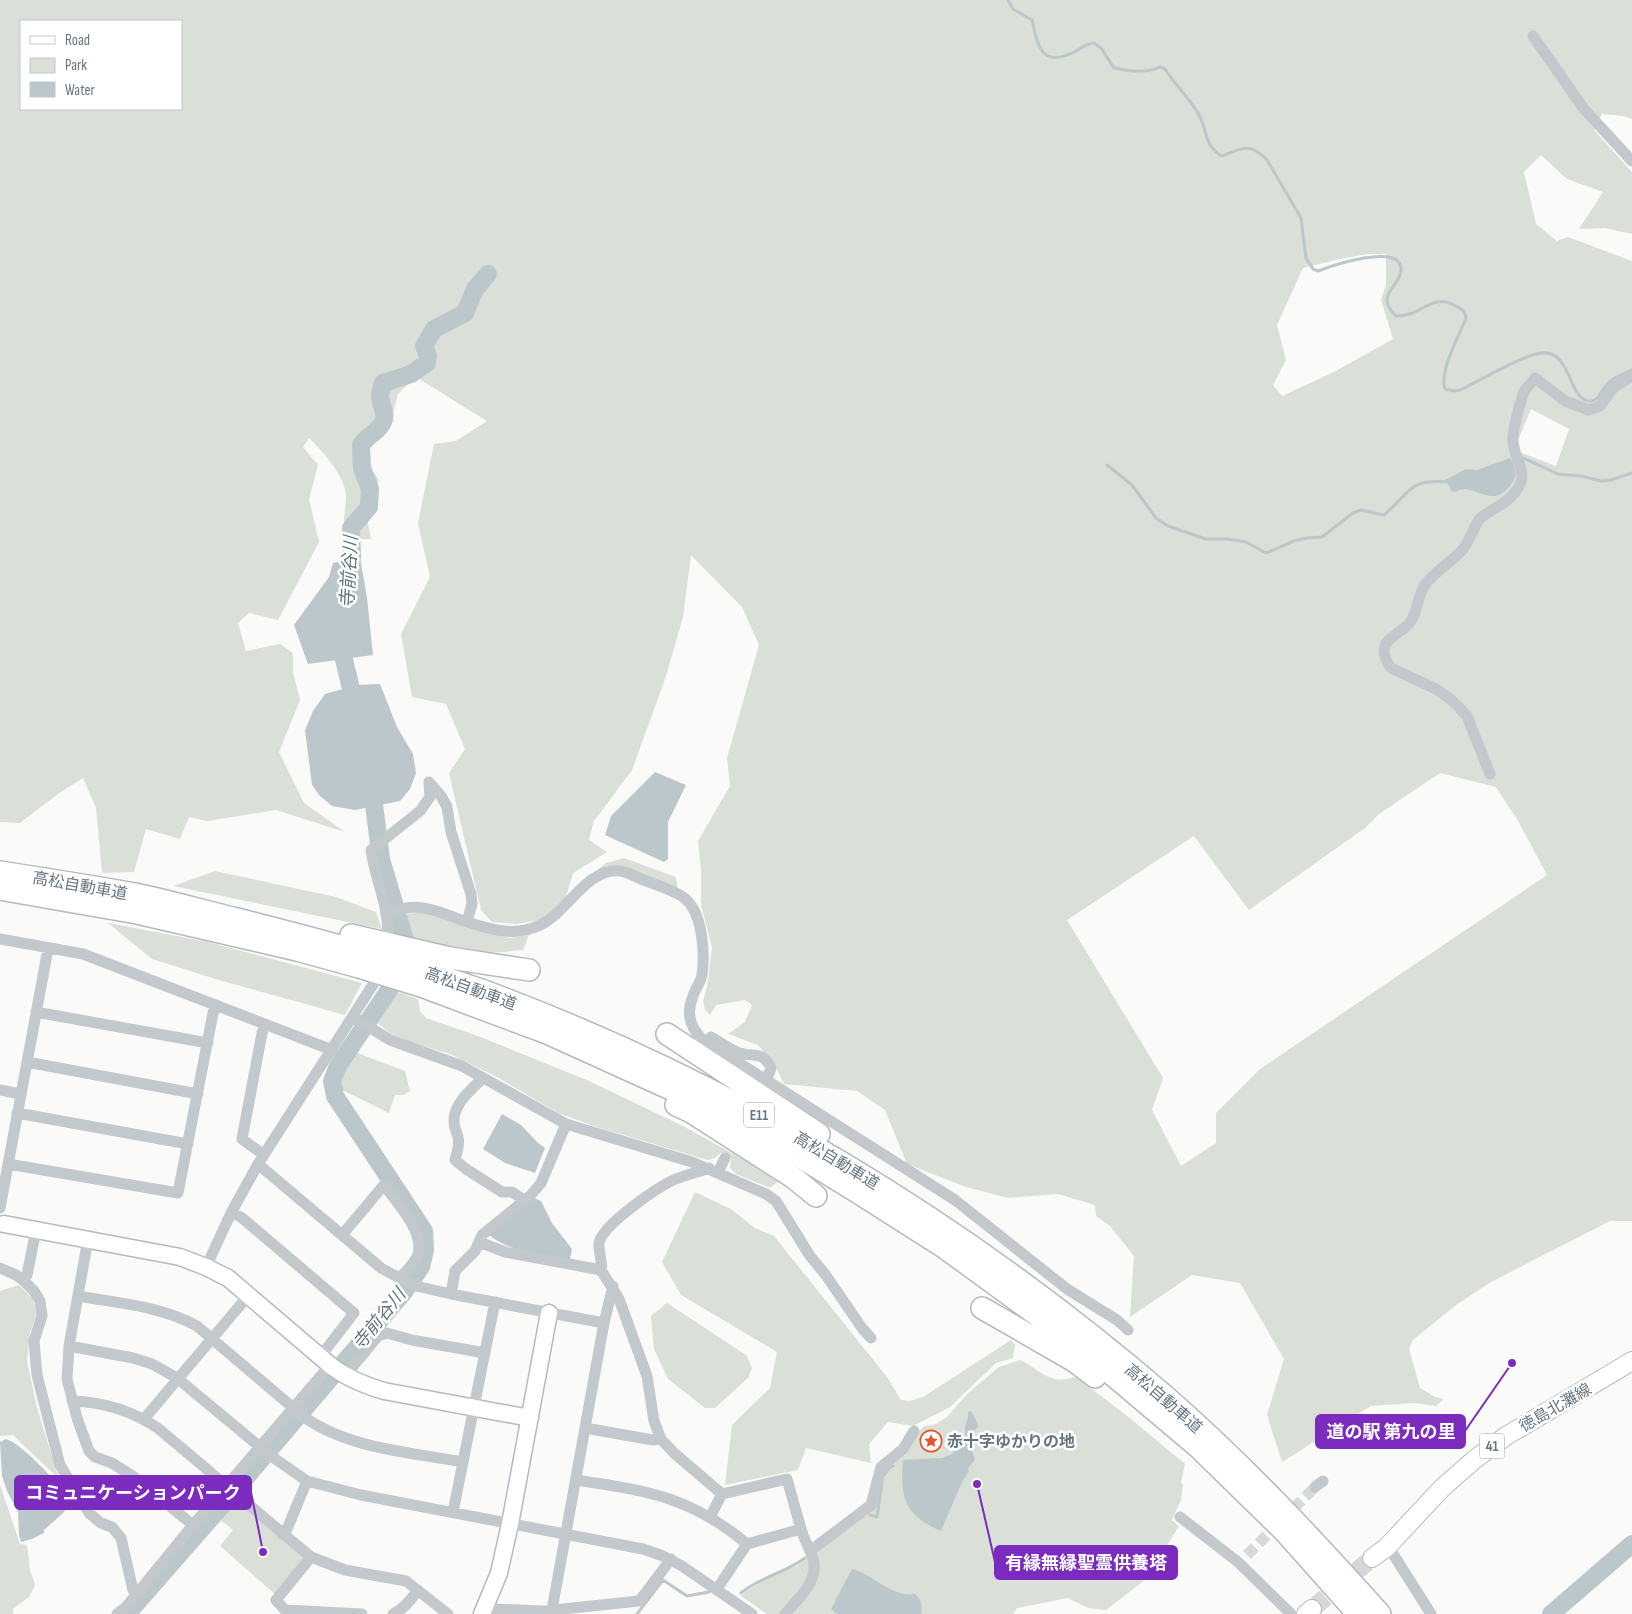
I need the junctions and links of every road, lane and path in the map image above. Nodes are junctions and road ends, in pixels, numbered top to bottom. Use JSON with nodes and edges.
{"nodes":[{"id":1,"x":1533,"y":36,"type":"dead end"},
{"id":2,"x":1632,"y":160,"type":"edge"},
{"id":3,"x":1632,"y":376,"type":"edge"},
{"id":4,"x":1490,"y":774,"type":"dead end"},
{"id":5,"x":0,"y":872,"type":"edge"},
{"id":6,"x":0,"y":889,"type":"edge"},
{"id":7,"x":138,"y":895,"type":"junction"},
{"id":8,"x":393,"y":913,"type":"junction"},
{"id":9,"x":467,"y":922,"type":"junction"},
{"id":10,"x":388,"y":934,"type":"dead end"},
{"id":11,"x":0,"y":939,"type":"edge"},
{"id":12,"x":48,"y":948,"type":"junction"},
{"id":13,"x":529,"y":970,"type":"dead end"},
{"id":14,"x":374,"y":983,"type":"dead end"},
{"id":15,"x":216,"y":1005,"type":"junction"},
{"id":16,"x":36,"y":1012,"type":"junction"},
{"id":17,"x":361,"y":1021,"type":"junction"},
{"id":18,"x":265,"y":1025,"type":"junction"},
{"id":19,"x":692,"y":1026,"type":"junction"},
{"id":20,"x":547,"y":1033,"type":"junction"},
{"id":21,"x":667,"y":1034,"type":"dead end"},
{"id":22,"x":208,"y":1043,"type":"junction"},
{"id":23,"x":332,"y":1050,"type":"junction"},
{"id":24,"x":27,"y":1062,"type":"junction"},
{"id":25,"x":768,"y":1076,"type":"dead end"},
{"id":26,"x":482,"y":1078,"type":"junction"},
{"id":27,"x":0,"y":1090,"type":"edge"},
{"id":28,"x":20,"y":1094,"type":"junction"},
{"id":29,"x":198,"y":1094,"type":"junction"},
{"id":30,"x":17,"y":1113,"type":"junction"},
{"id":31,"x":566,"y":1124,"type":"junction"},
{"id":32,"x":188,"y":1144,"type":"junction"},
{"id":33,"x":725,"y":1158,"type":"dead end"},
{"id":34,"x":261,"y":1160,"type":"junction"},
{"id":35,"x":8,"y":1164,"type":"junction"},
{"id":36,"x":714,"y":1170,"type":"junction"},
{"id":37,"x":816,"y":1196,"type":"dead end"},
{"id":38,"x":524,"y":1200,"type":"junction"},
{"id":39,"x":0,"y":1208,"type":"edge"},
{"id":40,"x":231,"y":1213,"type":"junction"},
{"id":41,"x":2,"y":1222,"type":"edge"},
{"id":42,"x":36,"y":1230,"type":"junction"},
{"id":43,"x":954,"y":1234,"type":"junction"},
{"id":44,"x":342,"y":1235,"type":"junction"},
{"id":45,"x":88,"y":1239,"type":"junction"},
{"id":46,"x":479,"y":1242,"type":"junction"},
{"id":47,"x":206,"y":1267,"type":"junction"},
{"id":48,"x":0,"y":1268,"type":"edge"},
{"id":49,"x":602,"y":1270,"type":"junction"},
{"id":50,"x":23,"y":1280,"type":"junction"},
{"id":51,"x":407,"y":1282,"type":"junction"},
{"id":52,"x":613,"y":1286,"type":"junction"},
{"id":53,"x":451,"y":1294,"type":"junction"},
{"id":54,"x":78,"y":1296,"type":"junction"},
{"id":55,"x":248,"y":1296,"type":"junction"},
{"id":56,"x":495,"y":1302,"type":"junction"},
{"id":57,"x":982,"y":1308,"type":"dead end"},
{"id":58,"x":549,"y":1313,"type":"junction"},
{"id":59,"x":604,"y":1323,"type":"junction"},
{"id":60,"x":1128,"y":1330,"type":"dead end"},
{"id":61,"x":211,"y":1338,"type":"junction"},
{"id":62,"x":871,"y":1338,"type":"dead end"},
{"id":63,"x":69,"y":1346,"type":"junction"},
{"id":64,"x":485,"y":1353,"type":"junction"},
{"id":65,"x":1632,"y":1361,"type":"edge"},
{"id":66,"x":334,"y":1368,"type":"junction"},
{"id":67,"x":177,"y":1378,"type":"junction"},
{"id":68,"x":72,"y":1400,"type":"junction"},
{"id":69,"x":475,"y":1407,"type":"junction"},
{"id":70,"x":299,"y":1412,"type":"junction"},
{"id":71,"x":530,"y":1418,"type":"junction"},
{"id":72,"x":144,"y":1419,"type":"junction"},
{"id":73,"x":585,"y":1428,"type":"junction"},
{"id":74,"x":914,"y":1431,"type":"dead end"},
{"id":75,"x":661,"y":1439,"type":"junction"},
{"id":76,"x":265,"y":1451,"type":"junction"},
{"id":77,"x":463,"y":1462,"type":"junction"},
{"id":78,"x":576,"y":1480,"type":"junction"},
{"id":79,"x":307,"y":1481,"type":"junction"},
{"id":80,"x":231,"y":1490,"type":"junction"},
{"id":81,"x":722,"y":1494,"type":"junction"},
{"id":82,"x":453,"y":1512,"type":"junction"},
{"id":83,"x":710,"y":1517,"type":"junction"},
{"id":84,"x":1180,"y":1517,"type":"dead end"},
{"id":85,"x":510,"y":1524,"type":"junction"},
{"id":86,"x":193,"y":1525,"type":"junction"},
{"id":87,"x":801,"y":1529,"type":"junction"},
{"id":88,"x":1284,"y":1532,"type":"junction"},
{"id":89,"x":282,"y":1534,"type":"junction"},
{"id":90,"x":566,"y":1534,"type":"junction"},
{"id":91,"x":747,"y":1544,"type":"junction"},
{"id":92,"x":1386,"y":1547,"type":"junction"},
{"id":93,"x":810,"y":1552,"type":"junction"},
{"id":94,"x":311,"y":1557,"type":"junction"},
{"id":95,"x":1372,"y":1558,"type":"tunnel mouth"},
{"id":96,"x":671,"y":1559,"type":"junction"},
{"id":97,"x":717,"y":1588,"type":"junction"},
{"id":98,"x":418,"y":1590,"type":"junction"},
{"id":99,"x":136,"y":1594,"type":"junction"},
{"id":100,"x":407,"y":1609,"type":"edge"},
{"id":101,"x":483,"y":1610,"type":"edge"},
{"id":102,"x":552,"y":1610,"type":"junction"},
{"id":103,"x":117,"y":1614,"type":"edge"},
{"id":104,"x":362,"y":1614,"type":"edge"},
{"id":105,"x":393,"y":1614,"type":"edge"},
{"id":106,"x":448,"y":1614,"type":"edge"},
{"id":107,"x":752,"y":1614,"type":"edge"},
{"id":108,"x":785,"y":1614,"type":"edge"},
{"id":109,"x":1291,"y":1614,"type":"edge"},
{"id":110,"x":1358,"y":1614,"type":"edge"},
{"id":111,"x":1380,"y":1614,"type":"edge"},
{"id":112,"x":1431,"y":1614,"type":"edge"}],
"edges":[{"from":1,"to":2,"type":"street"},
{"from":3,"to":4,"type":"street"},
{"from":5,"to":7,"type":"highway","name":"高松自動車道","number":"E11"},
{"from":6,"to":20,"type":"highway","name":"高松自動車道","number":"E11"},
{"from":7,"to":13,"type":"highway"},
{"from":7,"to":43,"type":"highway","name":"高松自動車道","number":"E11"},
{"from":8,"to":9,"type":"street"},
{"from":8,"to":9,"type":"street"},
{"from":8,"to":10,"type":"street"},
{"from":9,"to":19,"type":"street"},
{"from":11,"to":12,"type":"street"},
{"from":12,"to":15,"type":"street"},
{"from":12,"to":16,"type":"street"},
{"from":14,"to":17,"type":"street"},
{"from":15,"to":18,"type":"street"},
{"from":15,"to":22,"type":"street"},
{"from":16,"to":22,"type":"street"},
{"from":16,"to":24,"type":"street"},
{"from":17,"to":23,"type":"street"},
{"from":17,"to":26,"type":"street"},
{"from":18,"to":23,"type":"street"},
{"from":18,"to":34,"type":"street"},
{"from":19,"to":25,"type":"street"},
{"from":19,"to":60,"type":"street"},
{"from":20,"to":37,"type":"highway"},
{"from":20,"to":88,"type":"highway","name":"高松自動車道","number":"E11"},
{"from":21,"to":43,"type":"highway"},
{"from":22,"to":29,"type":"street"},
{"from":23,"to":34,"type":"street"},
{"from":24,"to":28,"type":"street"},
{"from":24,"to":29,"type":"street"},
{"from":26,"to":31,"type":"street"},
{"from":26,"to":38,"type":"street"},
{"from":27,"to":28,"type":"street"},
{"from":28,"to":30,"type":"street"},
{"from":29,"to":32,"type":"street"},
{"from":30,"to":32,"type":"street"},
{"from":30,"to":35,"type":"street"},
{"from":31,"to":36,"type":"street"},
{"from":31,"to":38,"type":"street"},
{"from":32,"to":35,"type":"street"},
{"from":33,"to":36,"type":"street"},
{"from":34,"to":40,"type":"street"},
{"from":34,"to":44,"type":"street"},
{"from":35,"to":39,"type":"street"},
{"from":36,"to":49,"type":"street"},
{"from":36,"to":62,"type":"street"},
{"from":38,"to":46,"type":"street"},
{"from":40,"to":47,"type":"street"},
{"from":40,"to":66,"type":"street"},
{"from":41,"to":42,"type":"street"},
{"from":42,"to":45,"type":"street"},
{"from":42,"to":50,"type":"street"},
{"from":43,"to":111,"type":"highway","name":"高松自動車道","number":"E11"},
{"from":44,"to":51,"type":"street"},
{"from":44,"to":51,"type":"street"},
{"from":45,"to":47,"type":"street"},
{"from":45,"to":54,"type":"street"},
{"from":46,"to":49,"type":"street"},
{"from":46,"to":53,"type":"street"},
{"from":47,"to":55,"type":"street"},
{"from":48,"to":50,"type":"street"},
{"from":49,"to":52,"type":"street"},
{"from":50,"to":99,"type":"street"},
{"from":51,"to":53,"type":"street"},
{"from":52,"to":59,"type":"street"},
{"from":52,"to":75,"type":"street"},
{"from":53,"to":56,"type":"street"},
{"from":54,"to":61,"type":"street"},
{"from":54,"to":63,"type":"street"},
{"from":55,"to":61,"type":"street"},
{"from":55,"to":66,"type":"street"},
{"from":56,"to":58,"type":"street"},
{"from":56,"to":64,"type":"street"},
{"from":57,"to":88,"type":"highway"},
{"from":58,"to":59,"type":"street"},
{"from":58,"to":71,"type":"street"},
{"from":59,"to":73,"type":"street"},
{"from":61,"to":67,"type":"street"},
{"from":61,"to":70,"type":"street"},
{"from":63,"to":67,"type":"street"},
{"from":63,"to":68,"type":"street"},
{"from":64,"to":66,"type":"street"},
{"from":64,"to":69,"type":"street"},
{"from":65,"to":92,"type":"main road","name":"徳島北灘線","number":"41"},
{"from":66,"to":69,"type":"street"},
{"from":66,"to":70,"type":"street"},
{"from":67,"to":72,"type":"street"},
{"from":67,"to":76,"type":"street"},
{"from":68,"to":72,"type":"street"},
{"from":68,"to":86,"type":"street"},
{"from":69,"to":71,"type":"street"},
{"from":69,"to":77,"type":"street"},
{"from":70,"to":76,"type":"street"},
{"from":70,"to":77,"type":"street"},
{"from":71,"to":85,"type":"street"},
{"from":72,"to":80,"type":"street"},
{"from":73,"to":75,"type":"street"},
{"from":73,"to":78,"type":"street"},
{"from":74,"to":93,"type":"street"},
{"from":75,"to":81,"type":"street"},
{"from":76,"to":79,"type":"street"},
{"from":76,"to":80,"type":"street"},
{"from":77,"to":82,"type":"street"},
{"from":78,"to":83,"type":"street"},
{"from":78,"to":90,"type":"street"},
{"from":79,"to":82,"type":"street"},
{"from":79,"to":89,"type":"street"},
{"from":80,"to":86,"type":"street"},
{"from":80,"to":89,"type":"street"},
{"from":81,"to":83,"type":"street"},
{"from":81,"to":87,"type":"street"},
{"from":82,"to":85,"type":"street"},
{"from":83,"to":91,"type":"street"},
{"from":84,"to":109,"type":"street"},
{"from":85,"to":90,"type":"street"},
{"from":85,"to":101,"type":"street"},
{"from":86,"to":99,"type":"street"},
{"from":87,"to":91,"type":"street"},
{"from":87,"to":93,"type":"street"},
{"from":88,"to":110,"type":"highway","name":"高松自動車道","number":"E11"},
{"from":89,"to":94,"type":"street"},
{"from":90,"to":96,"type":"street"},
{"from":90,"to":102,"type":"street"},
{"from":91,"to":97,"type":"street"},
{"from":92,"to":95,"type":"main road","name":"徳島北灘線","number":"41"},
{"from":92,"to":112,"type":"street"},
{"from":93,"to":108,"type":"street"},
{"from":94,"to":98,"type":"street"},
{"from":94,"to":104,"type":"street"},
{"from":96,"to":97,"type":"street"},
{"from":96,"to":102,"type":"street"},
{"from":97,"to":107,"type":"street"},
{"from":98,"to":100,"type":"street"},
{"from":98,"to":106,"type":"street"},
{"from":99,"to":103,"type":"street"},
{"from":100,"to":105,"type":"street"},
{"from":101,"to":102,"type":"street"}]}
